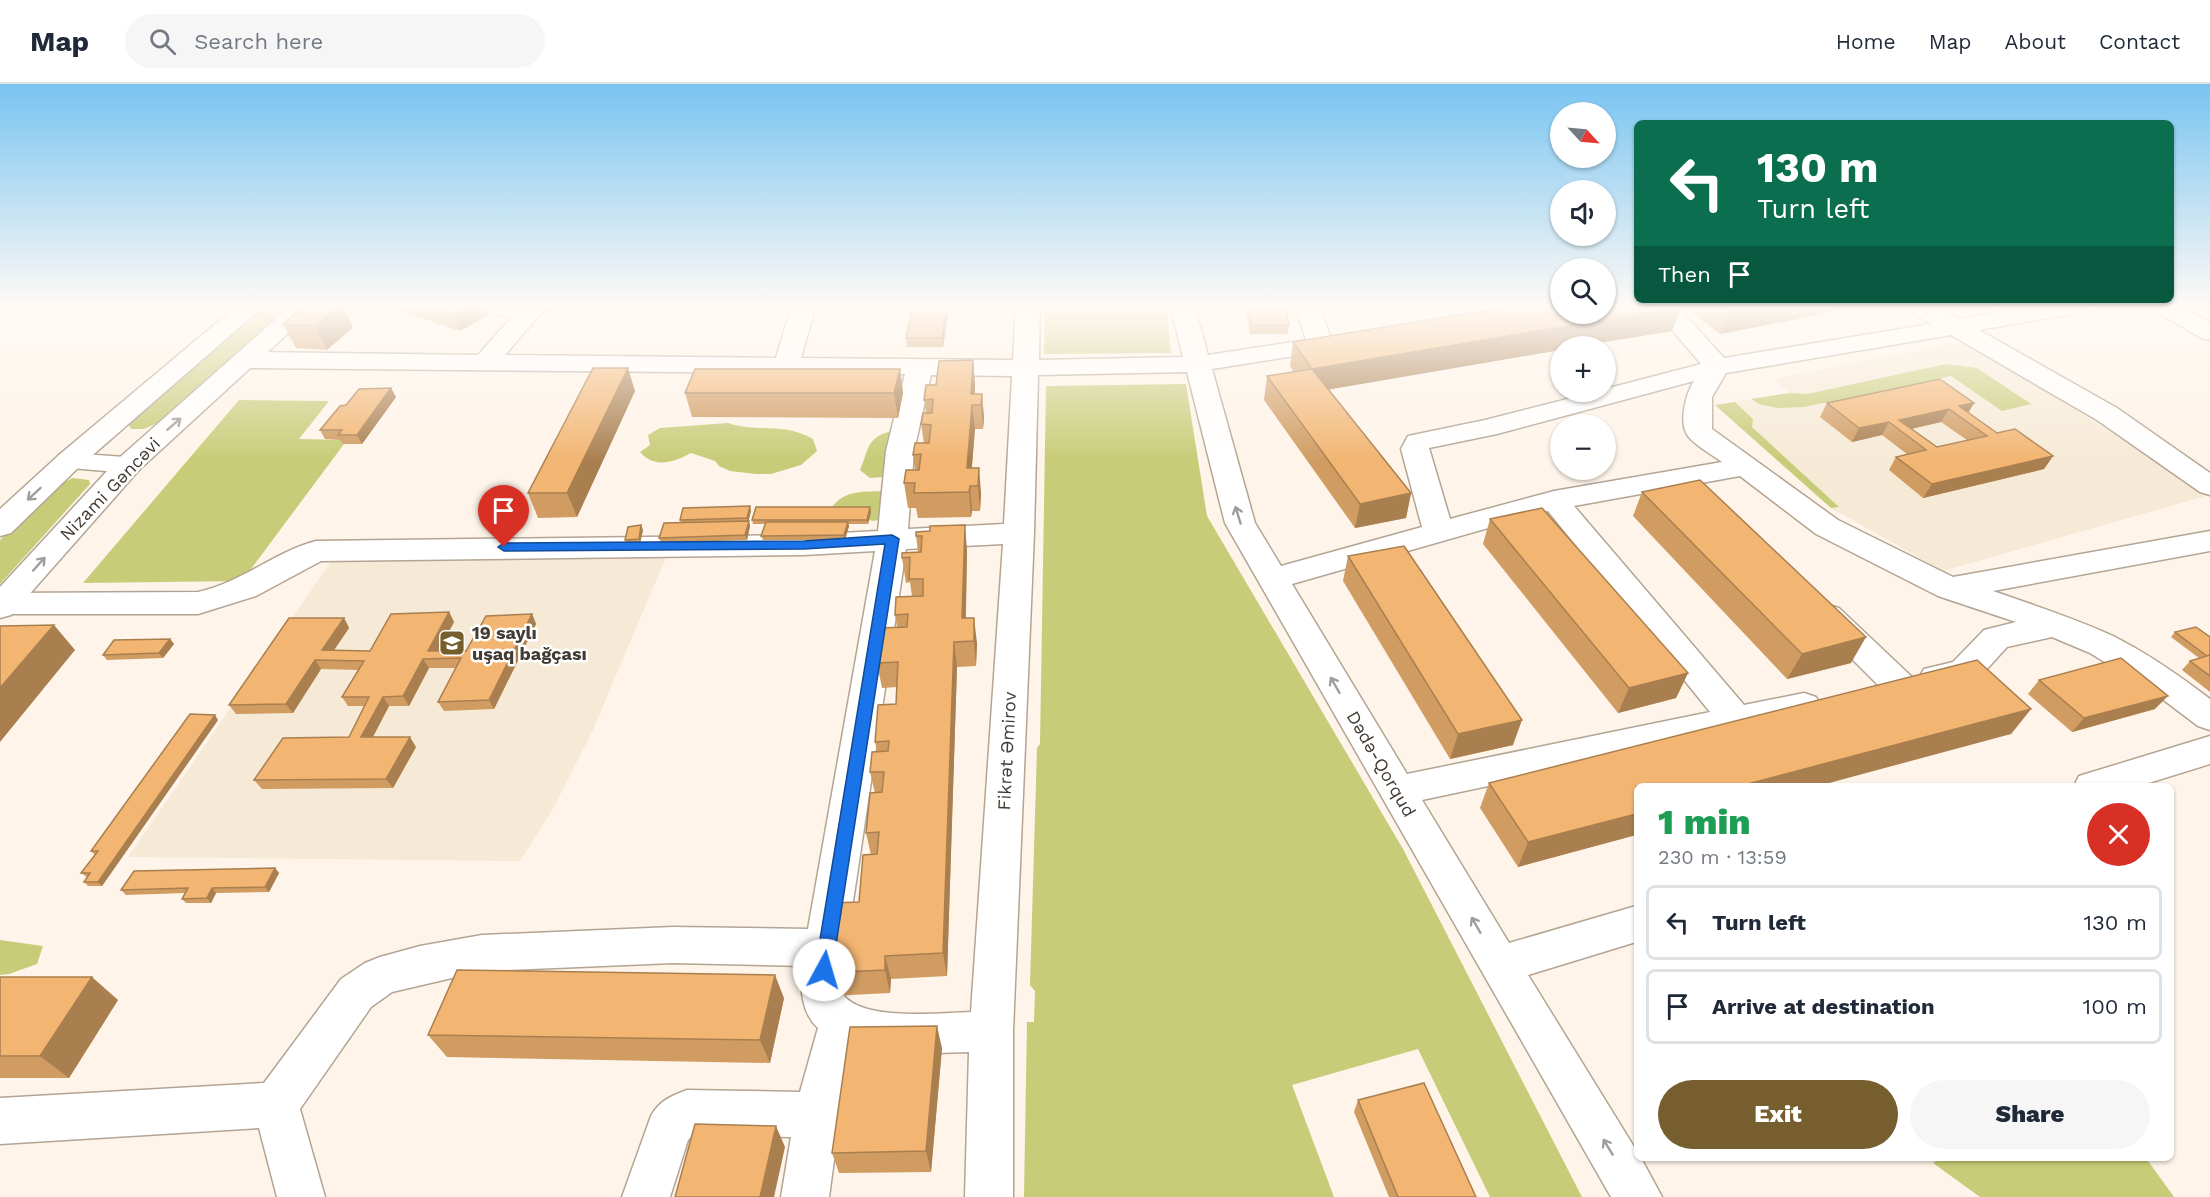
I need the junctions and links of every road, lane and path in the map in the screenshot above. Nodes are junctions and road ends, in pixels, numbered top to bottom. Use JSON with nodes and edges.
{"nodes":[{"id":1,"x":193,"y":357,"type":"edge"},
{"id":2,"x":250,"y":357,"type":"edge"},
{"id":3,"x":489,"y":357,"type":"edge"},
{"id":4,"x":789,"y":357,"type":"edge"},
{"id":5,"x":1024,"y":357,"type":"edge"},
{"id":6,"x":1194,"y":357,"type":"edge"},
{"id":7,"x":1242,"y":357,"type":"edge"},
{"id":8,"x":1709,"y":357,"type":"edge"},
{"id":9,"x":1779,"y":357,"type":"edge"},
{"id":10,"x":2010,"y":357,"type":"edge"},
{"id":11,"x":247,"y":360,"type":"junction"},
{"id":12,"x":485,"y":362,"type":"junction"},
{"id":13,"x":1196,"y":364,"type":"junction"},
{"id":14,"x":786,"y":366,"type":"junction"},
{"id":15,"x":920,"y":367,"type":"junction"},
{"id":16,"x":1718,"y":367,"type":"junction"},
{"id":17,"x":1023,"y":368,"type":"junction"},
{"id":18,"x":69,"y":461,"type":"junction"},
{"id":19,"x":129,"y":464,"type":"junction"},
{"id":20,"x":1744,"y":467,"type":"junction"},
{"id":21,"x":1685,"y":477,"type":"junction"},
{"id":22,"x":2210,"y":486,"type":"edge"},
{"id":23,"x":1554,"y":500,"type":"junction"},
{"id":24,"x":1711,"y":502,"type":"edge"},
{"id":25,"x":0,"y":526,"type":"edge"},
{"id":26,"x":1019,"y":533,"type":"junction"},
{"id":27,"x":1438,"y":533,"type":"junction"},
{"id":28,"x":892,"y":539,"type":"junction"},
{"id":29,"x":2210,"y":541,"type":"edge"},
{"id":30,"x":1273,"y":579,"type":"junction"},
{"id":31,"x":1948,"y":588,"type":"junction"},
{"id":32,"x":1805,"y":594,"type":"edge"},
{"id":33,"x":2,"y":606,"type":"edge"},
{"id":34,"x":2056,"y":625,"type":"junction"},
{"id":35,"x":1900,"y":686,"type":"junction"},
{"id":36,"x":1864,"y":693,"type":"edge"},
{"id":37,"x":1829,"y":700,"type":"edge"},
{"id":38,"x":2210,"y":717,"type":"edge"},
{"id":39,"x":1736,"y":720,"type":"junction"},
{"id":40,"x":2210,"y":750,"type":"edge"},
{"id":41,"x":2102,"y":783,"type":"edge"},
{"id":42,"x":1397,"y":791,"type":"junction"},
{"id":43,"x":1634,"y":925,"type":"edge"},
{"id":44,"x":825,"y":948,"type":"junction"},
{"id":45,"x":1499,"y":965,"type":"junction"},
{"id":46,"x":842,"y":1022,"type":"junction"},
{"id":47,"x":991,"y":1031,"type":"junction"},
{"id":48,"x":276,"y":1105,"type":"junction"},
{"id":49,"x":817,"y":1115,"type":"junction"},
{"id":50,"x":0,"y":1121,"type":"edge"},
{"id":51,"x":301,"y":1197,"type":"edge"},
{"id":52,"x":646,"y":1197,"type":"edge"},
{"id":53,"x":805,"y":1197,"type":"edge"},
{"id":54,"x":989,"y":1197,"type":"edge"},
{"id":55,"x":1638,"y":1197,"type":"edge"}],
"edges":[{"from":1,"to":18,"type":"street"},
{"from":2,"to":11,"type":"street","name":"Nizami Gəncəvi"},
{"from":3,"to":12,"type":"street"},
{"from":4,"to":14,"type":"street"},
{"from":5,"to":17,"type":"street","name":"Fikrət Əmirov"},
{"from":6,"to":13,"type":"street","name":"Dədə-Qorqud"},
{"from":7,"to":13,"type":"street"},
{"from":8,"to":16,"type":"street"},
{"from":9,"to":16,"type":"street"},
{"from":10,"to":22,"type":"street"},
{"from":11,"to":12,"type":"street"},
{"from":19,"to":11,"type":"street","name":"Nizami Gəncəvi","one_way":true},
{"from":12,"to":14,"type":"street"},
{"from":13,"to":17,"type":"street"},
{"from":30,"to":13,"type":"street","name":"Dədə-Qorqud","one_way":true},
{"from":14,"to":15,"type":"street"},
{"from":15,"to":17,"type":"street"},
{"from":15,"to":28,"type":"street"},
{"from":16,"to":20,"type":"street"},
{"from":16,"to":27,"type":"street"},
{"from":17,"to":26,"type":"street","name":"Fikrət Əmirov"},
{"from":18,"to":19,"type":"street"},
{"from":18,"to":25,"type":"street","one_way":true},
{"from":33,"to":19,"type":"street","name":"Nizami Gəncəvi","one_way":true},
{"from":20,"to":21,"type":"street"},
{"from":20,"to":31,"type":"street"},
{"from":21,"to":23,"type":"street"},
{"from":21,"to":24,"type":"street"},
{"from":23,"to":27,"type":"street"},
{"from":23,"to":39,"type":"street"},
{"from":26,"to":28,"type":"street"},
{"from":26,"to":47,"type":"street","name":"Fikrət Əmirov"},
{"from":27,"to":30,"type":"street"},
{"from":28,"to":33,"type":"street"},
{"from":28,"to":44,"type":"street"},
{"from":29,"to":31,"type":"street"},
{"from":42,"to":30,"type":"street","name":"Dədə-Qorqud","one_way":true},
{"from":31,"to":34,"type":"street"},
{"from":32,"to":35,"type":"street"},
{"from":34,"to":35,"type":"street"},
{"from":34,"to":38,"type":"street"},
{"from":35,"to":36,"type":"street"},
{"from":37,"to":39,"type":"street"},
{"from":39,"to":42,"type":"street"},
{"from":40,"to":41,"type":"street"},
{"from":45,"to":42,"type":"street","name":"Dədə-Qorqud","one_way":true},
{"from":43,"to":45,"type":"street"},
{"from":44,"to":46,"type":"street"},
{"from":44,"to":48,"type":"street"},
{"from":55,"to":45,"type":"street","name":"Dədə-Qorqud","one_way":true},
{"from":46,"to":47,"type":"street"},
{"from":46,"to":49,"type":"street"},
{"from":47,"to":54,"type":"street","name":"Fikrət Əmirov"},
{"from":48,"to":50,"type":"street"},
{"from":48,"to":51,"type":"street"},
{"from":49,"to":52,"type":"street"},
{"from":49,"to":53,"type":"street"}]}
